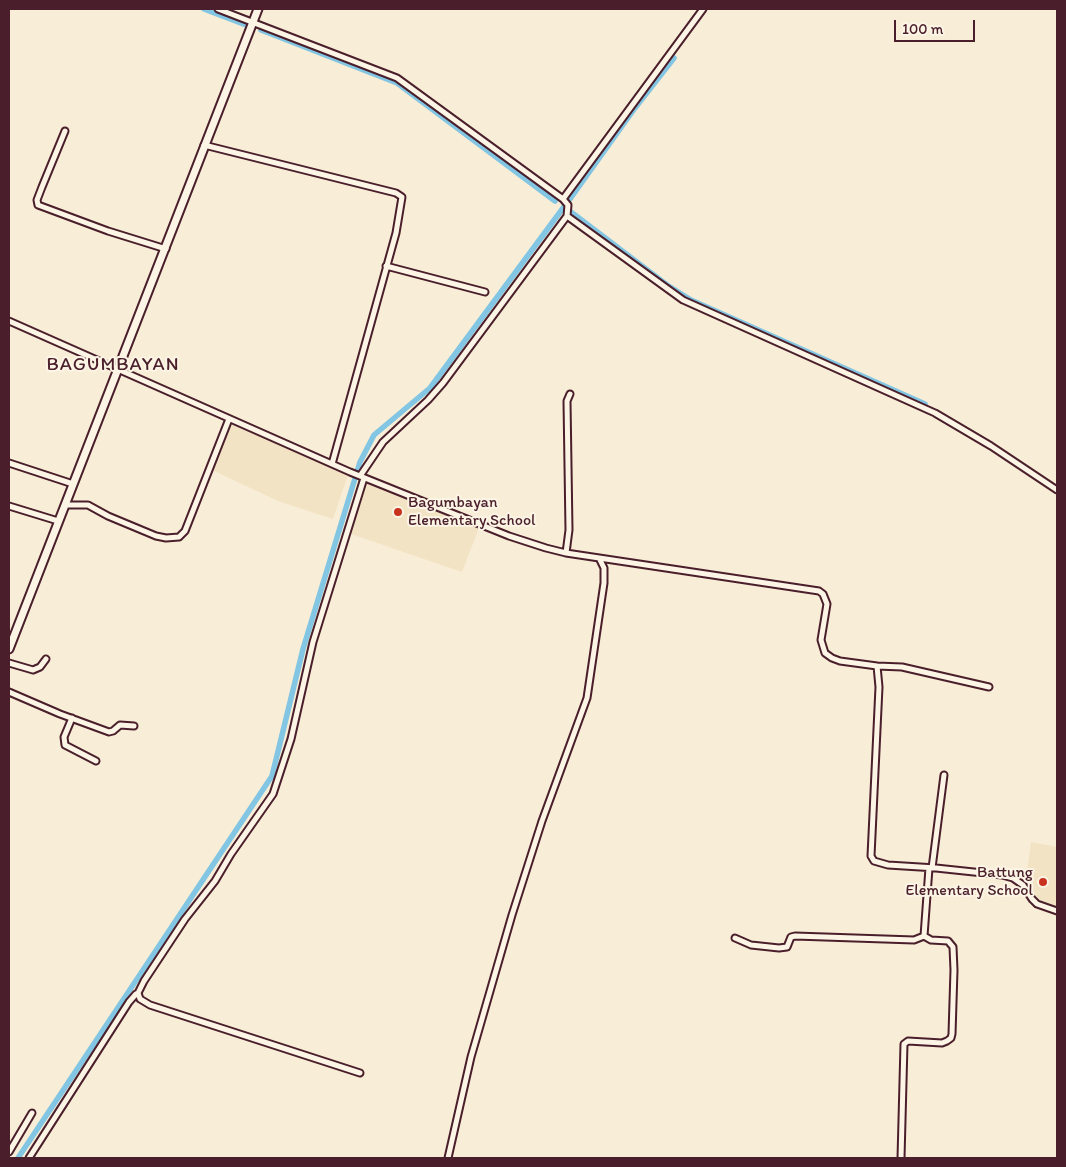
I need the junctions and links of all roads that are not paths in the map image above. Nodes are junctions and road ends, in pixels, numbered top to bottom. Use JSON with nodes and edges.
{"nodes":[{"id":1,"x":218,"y":9,"type":"edge"},
{"id":2,"x":258,"y":9,"type":"edge"},
{"id":3,"x":703,"y":9,"type":"edge"},
{"id":4,"x":253,"y":22,"type":"junction"},
{"id":5,"x":65,"y":131,"type":"dead end"},
{"id":6,"x":204,"y":145,"type":"junction"},
{"id":7,"x":563,"y":199,"type":"junction"},
{"id":8,"x":567,"y":216,"type":"junction"},
{"id":9,"x":166,"y":249,"type":"junction"},
{"id":10,"x":386,"y":266,"type":"junction"},
{"id":11,"x":484,"y":292,"type":"dead end"},
{"id":12,"x":9,"y":321,"type":"edge"},
{"id":13,"x":116,"y":370,"type":"junction"},
{"id":14,"x":570,"y":394,"type":"dead end"},
{"id":15,"x":229,"y":420,"type":"junction"},
{"id":16,"x":9,"y":463,"type":"edge"},
{"id":17,"x":332,"y":464,"type":"junction"},
{"id":18,"x":361,"y":476,"type":"junction"},
{"id":19,"x":73,"y":484,"type":"junction"},
{"id":20,"x":1057,"y":490,"type":"edge"},
{"id":21,"x":64,"y":505,"type":"junction"},
{"id":22,"x":9,"y":506,"type":"edge"},
{"id":23,"x":58,"y":521,"type":"junction"},
{"id":24,"x":566,"y":553,"type":"junction"},
{"id":25,"x":599,"y":558,"type":"junction"},
{"id":26,"x":610,"y":559,"type":"junction"},
{"id":27,"x":604,"y":568,"type":"junction"},
{"id":28,"x":9,"y":649,"type":"edge"},
{"id":29,"x":46,"y":659,"type":"dead end"},
{"id":30,"x":9,"y":663,"type":"edge"},
{"id":31,"x":877,"y":666,"type":"junction"},
{"id":32,"x":988,"y":686,"type":"dead end"},
{"id":33,"x":9,"y":692,"type":"edge"},
{"id":34,"x":72,"y":718,"type":"junction"},
{"id":35,"x":134,"y":726,"type":"dead end"},
{"id":36,"x":96,"y":761,"type":"dead end"},
{"id":37,"x":944,"y":775,"type":"dead end"},
{"id":38,"x":930,"y":868,"type":"junction"},
{"id":39,"x":1057,"y":911,"type":"edge"},
{"id":40,"x":924,"y":936,"type":"junction"},
{"id":41,"x":735,"y":938,"type":"dead end"},
{"id":42,"x":138,"y":994,"type":"junction"},
{"id":43,"x":360,"y":1072,"type":"dead end"},
{"id":44,"x":32,"y":1113,"type":"dead end"},
{"id":45,"x":9,"y":1152,"type":"edge"},
{"id":46,"x":29,"y":1158,"type":"edge"},
{"id":47,"x":448,"y":1158,"type":"edge"},
{"id":48,"x":901,"y":1158,"type":"edge"}],
"edges":[{"from":1,"to":4,"type":"street"},
{"from":2,"to":4,"type":"main road"},
{"from":3,"to":7,"type":"street"},
{"from":4,"to":6,"type":"main road"},
{"from":4,"to":7,"type":"street"},
{"from":5,"to":9,"type":"street"},
{"from":6,"to":9,"type":"main road"},
{"from":6,"to":10,"type":"street"},
{"from":7,"to":8,"type":"street"},
{"from":8,"to":18,"type":"street"},
{"from":8,"to":20,"type":"street"},
{"from":9,"to":13,"type":"main road"},
{"from":10,"to":11,"type":"street"},
{"from":10,"to":17,"type":"street"},
{"from":12,"to":13,"type":"street"},
{"from":13,"to":15,"type":"street"},
{"from":13,"to":19,"type":"main road"},
{"from":14,"to":24,"type":"street"},
{"from":15,"to":17,"type":"street"},
{"from":15,"to":21,"type":"street"},
{"from":16,"to":19,"type":"street"},
{"from":17,"to":18,"type":"street"},
{"from":18,"to":24,"type":"street"},
{"from":18,"to":42,"type":"street"},
{"from":19,"to":21,"type":"main road"},
{"from":21,"to":23,"type":"main road"},
{"from":22,"to":23,"type":"street"},
{"from":23,"to":28,"type":"main road"},
{"from":24,"to":25,"type":"street"},
{"from":25,"to":26,"type":"street"},
{"from":25,"to":27,"type":"street"},
{"from":26,"to":27,"type":"street"},
{"from":26,"to":31,"type":"street"},
{"from":27,"to":47,"type":"street"},
{"from":29,"to":30,"type":"street"},
{"from":31,"to":32,"type":"street"},
{"from":31,"to":38,"type":"street"},
{"from":33,"to":34,"type":"street"},
{"from":34,"to":35,"type":"street"},
{"from":34,"to":36,"type":"street"},
{"from":37,"to":38,"type":"street"},
{"from":38,"to":39,"type":"street"},
{"from":38,"to":40,"type":"street"},
{"from":40,"to":41,"type":"street"},
{"from":40,"to":48,"type":"street"},
{"from":42,"to":43,"type":"street"},
{"from":42,"to":46,"type":"street"},
{"from":44,"to":45,"type":"street"}]}
